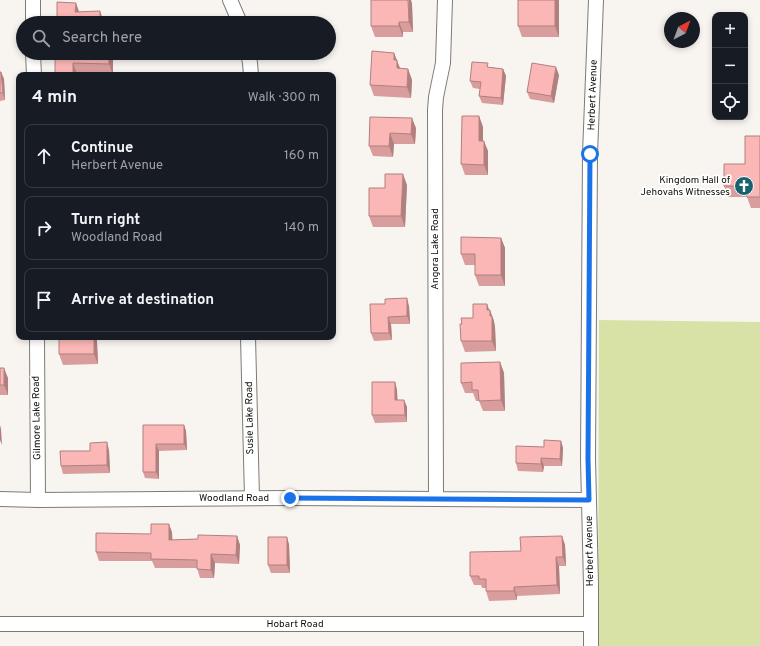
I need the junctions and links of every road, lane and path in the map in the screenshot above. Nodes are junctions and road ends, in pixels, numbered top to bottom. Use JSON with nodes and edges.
{"nodes":[{"id":1,"x":33,"y":0,"type":"edge"},
{"id":2,"x":230,"y":0,"type":"edge"},
{"id":3,"x":445,"y":0,"type":"edge"},
{"id":4,"x":596,"y":0,"type":"edge"},
{"id":5,"x":33,"y":16,"type":"edge"},
{"id":6,"x":237,"y":16,"type":"edge"},
{"id":7,"x":34,"y":60,"type":"edge"},
{"id":8,"x":249,"y":60,"type":"edge"},
{"id":9,"x":34,"y":72,"type":"edge"},
{"id":10,"x":251,"y":72,"type":"edge"},
{"id":11,"x":36,"y":340,"type":"edge"},
{"id":12,"x":248,"y":340,"type":"edge"},
{"id":13,"x":252,"y":498,"type":"junction"},
{"id":14,"x":0,"y":499,"type":"edge"},
{"id":15,"x":436,"y":499,"type":"junction"},
{"id":16,"x":38,"y":500,"type":"junction"},
{"id":17,"x":589,"y":500,"type":"junction"},
{"id":18,"x":0,"y":624,"type":"edge"},
{"id":19,"x":591,"y":624,"type":"junction"},
{"id":20,"x":591,"y":646,"type":"edge"}],
"edges":[{"from":1,"to":5,"type":"street"},
{"from":2,"to":6,"type":"street"},
{"from":3,"to":15,"type":"street","name":"Angora Lake Road"},
{"from":4,"to":17,"type":"street","name":"Herbert Avenue"},
{"from":7,"to":9,"type":"street"},
{"from":8,"to":10,"type":"street"},
{"from":11,"to":16,"type":"street","name":"Gilmore Lake Road"},
{"from":12,"to":13,"type":"street","name":"Susie Lake Road"},
{"from":13,"to":15,"type":"street","name":"Woodland Road"},
{"from":13,"to":16,"type":"street","name":"Woodland Road"},
{"from":14,"to":16,"type":"street","name":"Woodland Road"},
{"from":15,"to":17,"type":"street","name":"Woodland Road"},
{"from":17,"to":19,"type":"street","name":"Herbert Avenue"},
{"from":18,"to":19,"type":"street","name":"Hobart Road"},
{"from":19,"to":20,"type":"street","name":"Herbert Avenue"}]}
